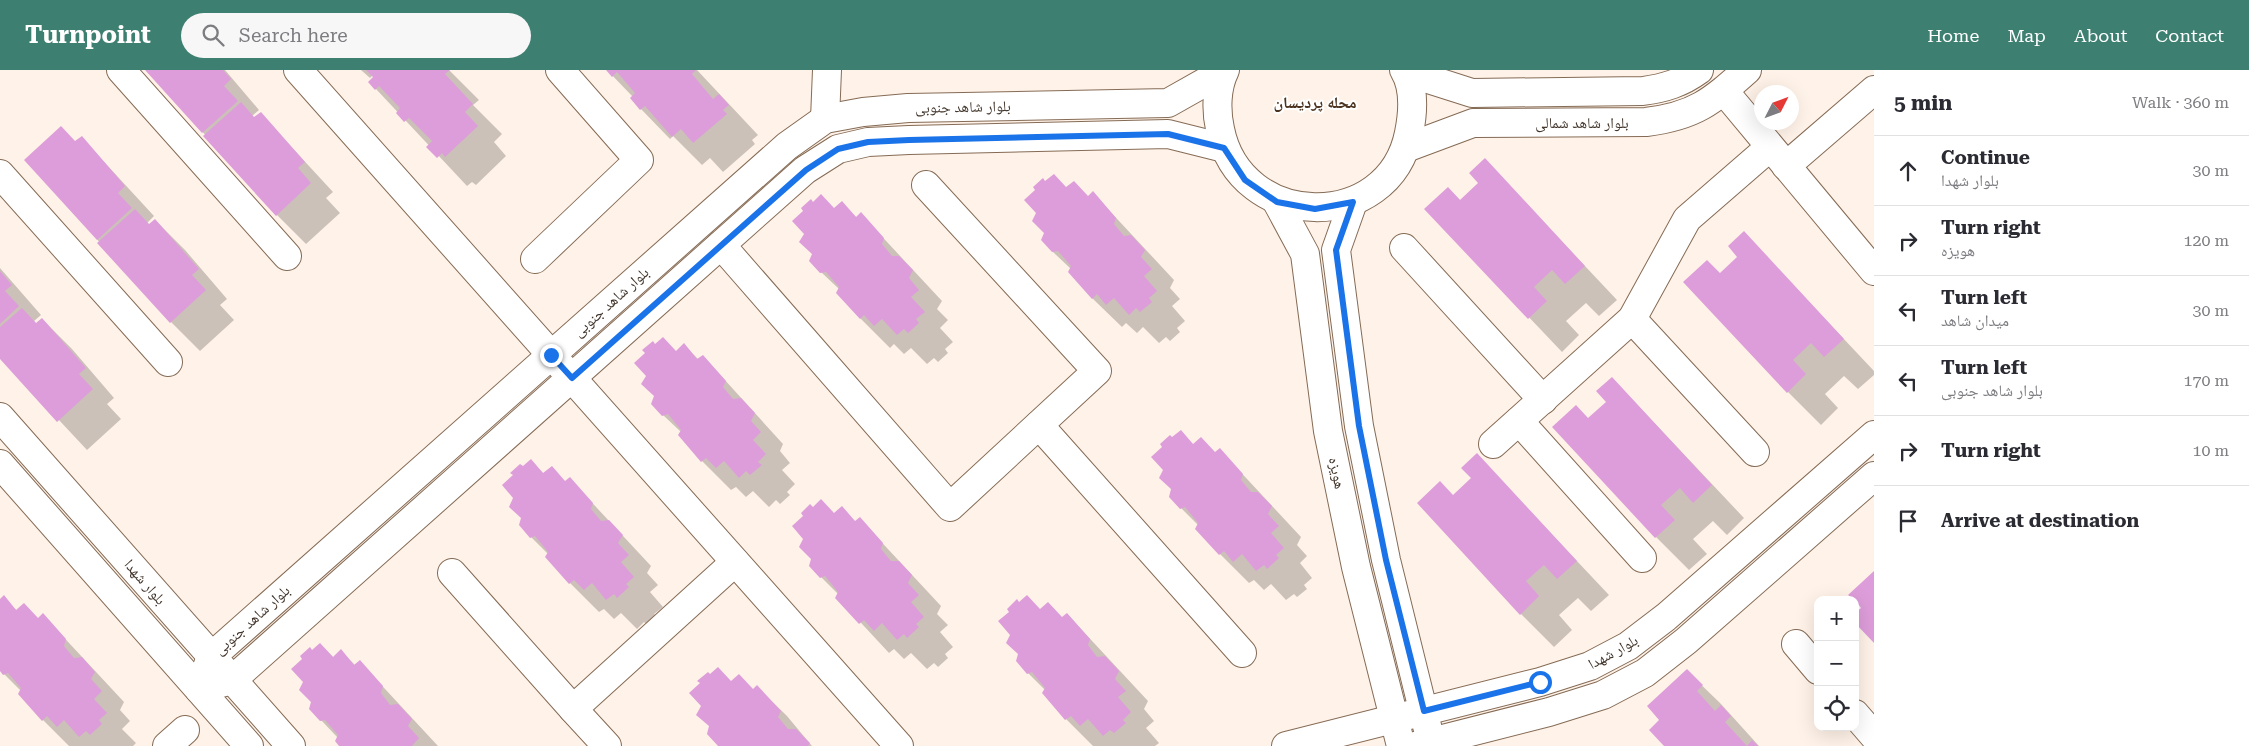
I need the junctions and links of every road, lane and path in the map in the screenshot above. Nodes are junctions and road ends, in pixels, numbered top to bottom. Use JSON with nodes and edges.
{"nodes":[{"id":1,"x":121,"y":70,"type":"edge"},
{"id":2,"x":298,"y":70,"type":"edge"},
{"id":3,"x":560,"y":70,"type":"edge"},
{"id":4,"x":827,"y":70,"type":"edge"},
{"id":5,"x":1699,"y":70,"type":"edge"},
{"id":6,"x":1747,"y":70,"type":"edge"},
{"id":7,"x":1224,"y":71,"type":"edge"},
{"id":8,"x":1405,"y":71,"type":"edge"},
{"id":9,"x":1724,"y":90,"type":"junction"},
{"id":10,"x":1874,"y":90,"type":"edge"},
{"id":11,"x":825,"y":119,"type":"junction"},
{"id":12,"x":1224,"y":148,"type":"junction"},
{"id":13,"x":1406,"y":148,"type":"junction"},
{"id":14,"x":1778,"y":156,"type":"junction"},
{"id":15,"x":0,"y":174,"type":"edge"},
{"id":16,"x":926,"y":186,"type":"dead end"},
{"id":17,"x":1277,"y":202,"type":"junction"},
{"id":18,"x":1353,"y":202,"type":"junction"},
{"id":19,"x":721,"y":245,"type":"junction"},
{"id":20,"x":1404,"y":248,"type":"dead end"},
{"id":21,"x":287,"y":256,"type":"dead end"},
{"id":22,"x":534,"y":258,"type":"dead end"},
{"id":23,"x":1874,"y":271,"type":"edge"},
{"id":24,"x":1632,"y":319,"type":"junction"},
{"id":25,"x":551,"y":355,"type":"junction"},
{"id":26,"x":168,"y":362,"type":"dead end"},
{"id":27,"x":572,"y":378,"type":"junction"},
{"id":28,"x":1543,"y":400,"type":"junction"},
{"id":29,"x":0,"y":417,"type":"edge"},
{"id":30,"x":1519,"y":421,"type":"junction"},
{"id":31,"x":1039,"y":425,"type":"junction"},
{"id":32,"x":1874,"y":435,"type":"edge"},
{"id":33,"x":1494,"y":444,"type":"dead end"},
{"id":34,"x":1755,"y":452,"type":"dead end"},
{"id":35,"x":1849,"y":457,"type":"junction"},
{"id":36,"x":0,"y":464,"type":"edge"},
{"id":37,"x":1873,"y":479,"type":"edge"},
{"id":38,"x":1642,"y":558,"type":"dead end"},
{"id":39,"x":735,"y":562,"type":"junction"},
{"id":40,"x":452,"y":573,"type":"dead end"},
{"id":41,"x":1796,"y":644,"type":"dead end"},
{"id":42,"x":1242,"y":653,"type":"dead end"},
{"id":43,"x":211,"y":657,"type":"junction"},
{"id":44,"x":1814,"y":665,"type":"edge"},
{"id":45,"x":232,"y":680,"type":"junction"},
{"id":46,"x":199,"y":689,"type":"junction"},
{"id":47,"x":573,"y":709,"type":"junction"},
{"id":48,"x":1424,"y":711,"type":"junction"},
{"id":49,"x":1394,"y":719,"type":"junction"},
{"id":50,"x":1859,"y":719,"type":"edge"},
{"id":51,"x":1874,"y":736,"type":"edge"},
{"id":52,"x":1426,"y":745,"type":"edge"},
{"id":53,"x":249,"y":746,"type":"edge"},
{"id":54,"x":290,"y":746,"type":"edge"},
{"id":55,"x":607,"y":746,"type":"edge"},
{"id":56,"x":899,"y":746,"type":"edge"},
{"id":57,"x":1286,"y":746,"type":"edge"},
{"id":58,"x":1401,"y":746,"type":"edge"}],
"edges":[{"from":1,"to":21,"type":"street"},
{"from":2,"to":25,"type":"street"},
{"from":3,"to":22,"type":"street"},
{"from":4,"to":11,"type":"street"},
{"from":5,"to":8,"type":"street","name":"بلوار شاهد شمالی"},
{"from":6,"to":9,"type":"street","name":"بلوار شاهد شمالی"},
{"from":7,"to":11,"type":"street","name":"بلوار شاهد جنوبی"},
{"from":7,"to":12,"type":"street"},
{"from":8,"to":13,"type":"street"},
{"from":9,"to":13,"type":"street","name":"بلوار شاهد شمالی"},
{"from":9,"to":14,"type":"street"},
{"from":10,"to":14,"type":"street"},
{"from":11,"to":25,"type":"street","name":"بلوار شاهد جنوبی"},
{"from":12,"to":17,"type":"street"},
{"from":12,"to":19,"type":"street","name":"بلوار شاهد جنوبی"},
{"from":13,"to":18,"type":"street"},
{"from":14,"to":23,"type":"street"},
{"from":14,"to":24,"type":"street"},
{"from":15,"to":26,"type":"street"},
{"from":16,"to":31,"type":"street"},
{"from":17,"to":18,"type":"street"},
{"from":17,"to":49,"type":"street","name":"هویزه"},
{"from":18,"to":48,"type":"street","name":"هویزه"},
{"from":19,"to":27,"type":"street","name":"بلوار شاهد جنوبی"},
{"from":19,"to":31,"type":"street"},
{"from":20,"to":28,"type":"street"},
{"from":24,"to":28,"type":"street"},
{"from":24,"to":34,"type":"street"},
{"from":25,"to":27,"type":"street"},
{"from":25,"to":43,"type":"street","name":"بلوار شاهد جنوبی"},
{"from":27,"to":39,"type":"street"},
{"from":27,"to":45,"type":"street","name":"بلوار شاهد جنوبی"},
{"from":28,"to":30,"type":"street"},
{"from":29,"to":43,"type":"street","name":"بلوار شهدا"},
{"from":30,"to":33,"type":"street"},
{"from":30,"to":38,"type":"street"},
{"from":31,"to":42,"type":"street"},
{"from":32,"to":35,"type":"street","name":"بلوار شهدا"},
{"from":35,"to":37,"type":"street"},
{"from":35,"to":48,"type":"street","name":"بلوار شهدا"},
{"from":36,"to":46,"type":"street","name":"بلوار شهدا"},
{"from":37,"to":52,"type":"street"},
{"from":39,"to":47,"type":"street"},
{"from":39,"to":56,"type":"street"},
{"from":40,"to":47,"type":"street"},
{"from":41,"to":44,"type":"street"},
{"from":43,"to":45,"type":"street","name":"بلوار شهدا"},
{"from":43,"to":46,"type":"street","name":"بلوار شاهد جنوبی"},
{"from":45,"to":46,"type":"street","name":"بلوار شاهد جنوبی"},
{"from":45,"to":54,"type":"street","name":"بلوار شهدا"},
{"from":46,"to":53,"type":"street","name":"بلوار شهدا"},
{"from":47,"to":55,"type":"street"},
{"from":48,"to":49,"type":"street","name":"بلوار شهدا"},
{"from":48,"to":52,"type":"street","name":"هویزه"},
{"from":49,"to":57,"type":"street","name":"بلوار شهدا"},
{"from":49,"to":58,"type":"street","name":"هویزه"},
{"from":50,"to":51,"type":"street"}]}
